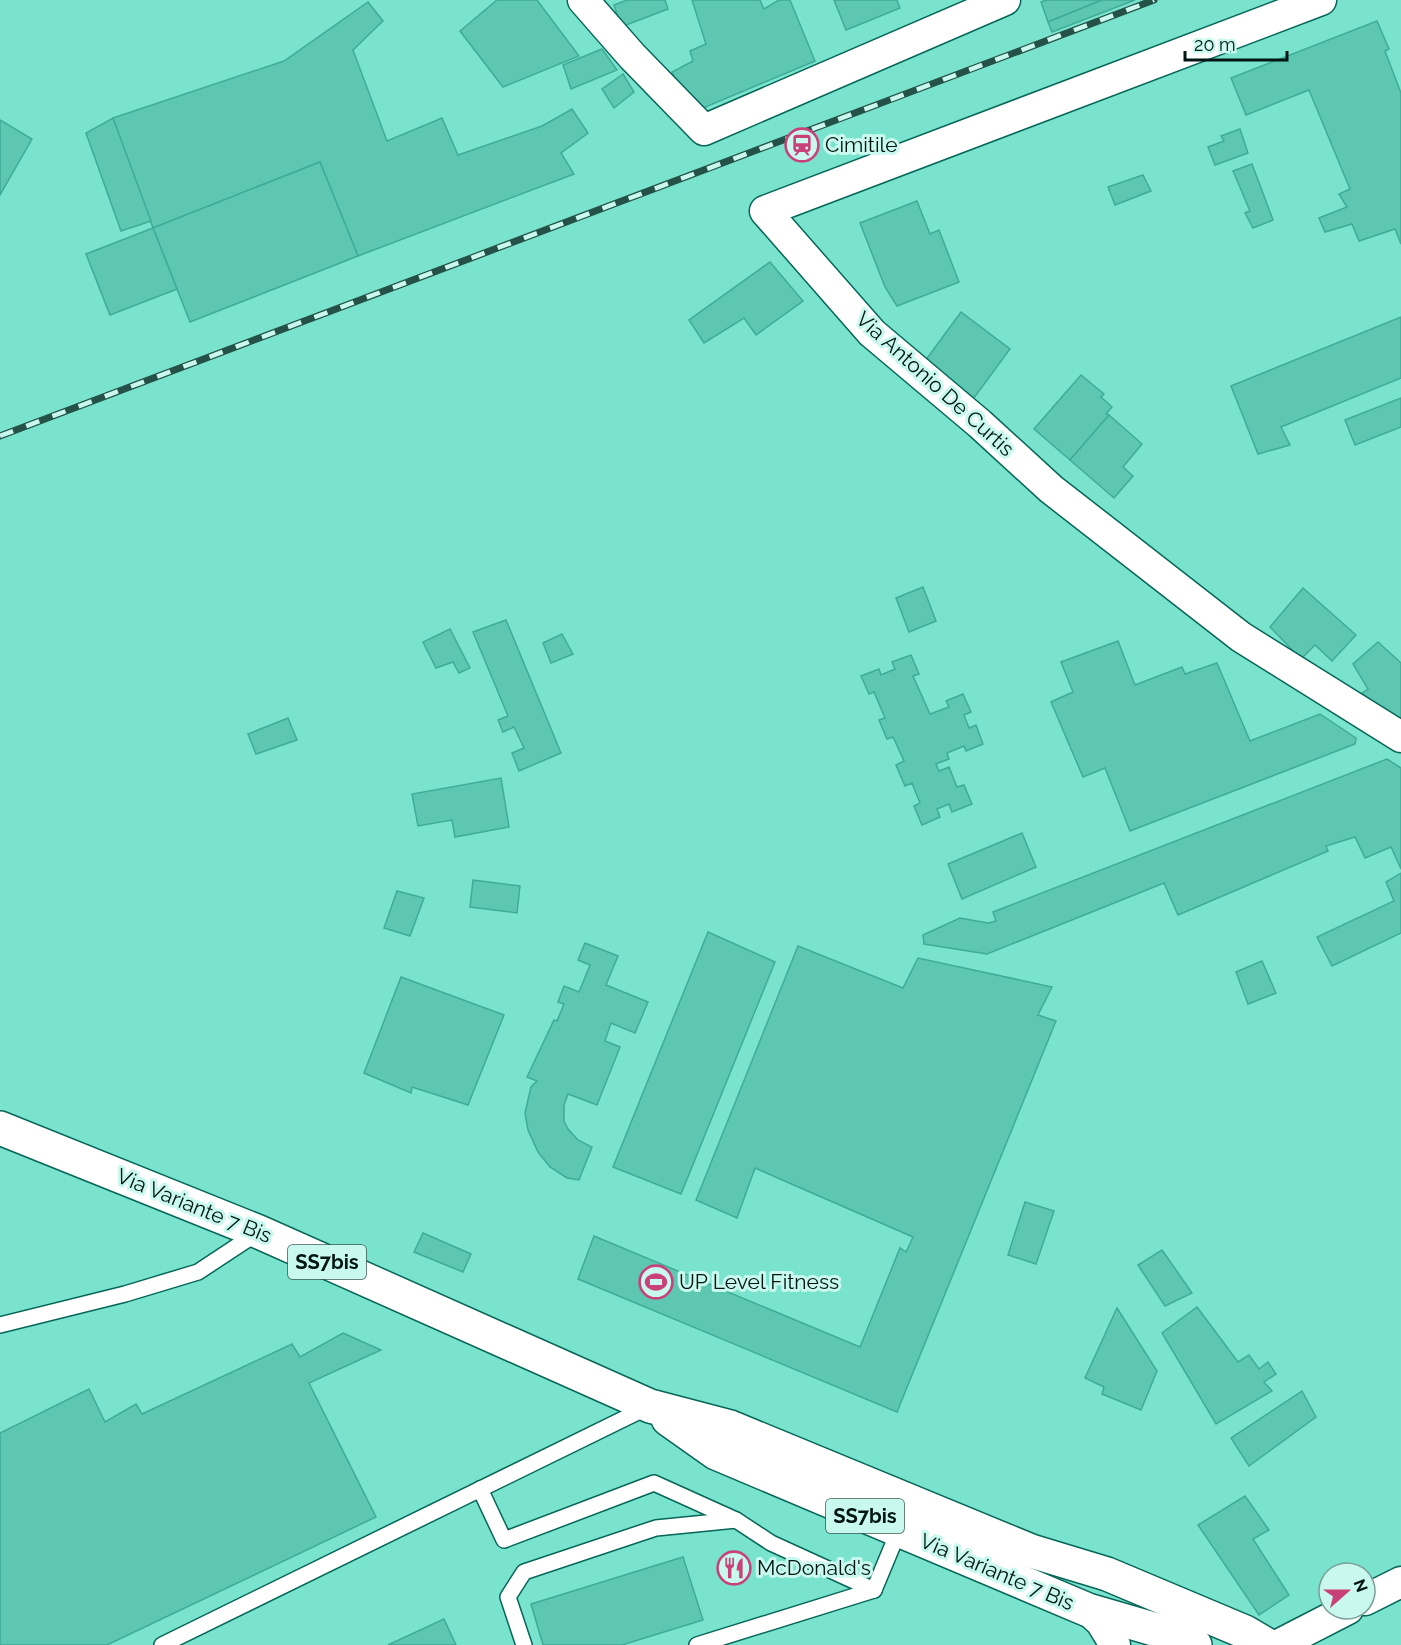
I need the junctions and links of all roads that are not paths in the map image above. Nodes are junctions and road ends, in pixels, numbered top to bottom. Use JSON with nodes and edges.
{"nodes":[{"id":1,"x":583,"y":0,"type":"edge"},
{"id":2,"x":1005,"y":0,"type":"edge"},
{"id":3,"x":1321,"y":0,"type":"edge"},
{"id":4,"x":1401,"y":737,"type":"edge"},
{"id":5,"x":0,"y":1128,"type":"edge"},
{"id":6,"x":259,"y":1232,"type":"junction"},
{"id":7,"x":0,"y":1324,"type":"edge"},
{"id":8,"x":650,"y":1406,"type":"junction"},
{"id":9,"x":480,"y":1490,"type":"junction"},
{"id":10,"x":736,"y":1520,"type":"junction"},
{"id":11,"x":899,"y":1530,"type":"junction"},
{"id":12,"x":1031,"y":1551,"type":"junction"},
{"id":13,"x":1401,"y":1582,"type":"edge"},
{"id":14,"x":874,"y":1590,"type":"junction"},
{"id":15,"x":1377,"y":1594,"type":"edge"},
{"id":16,"x":1088,"y":1610,"type":"junction"},
{"id":17,"x":1325,"y":1621,"type":"edge"},
{"id":18,"x":1161,"y":1638,"type":"edge"},
{"id":19,"x":162,"y":1645,"type":"edge"},
{"id":20,"x":524,"y":1645,"type":"edge"},
{"id":21,"x":697,"y":1645,"type":"edge"},
{"id":22,"x":1115,"y":1645,"type":"edge"},
{"id":23,"x":1195,"y":1645,"type":"edge"},
{"id":24,"x":1267,"y":1645,"type":"edge"},
{"id":25,"x":1278,"y":1645,"type":"edge"}],
"edges":[{"from":1,"to":2,"type":"street"},
{"from":3,"to":4,"type":"street","name":"Via Antonio De Curtis"},
{"from":5,"to":6,"type":"main road","name":"Via Variante 7 Bis","number":"SS7bis"},
{"from":6,"to":7,"type":"lane"},
{"from":6,"to":8,"type":"main road","name":"Via Variante 7 Bis","number":"SS7bis"},
{"from":8,"to":9,"type":"lane"},
{"from":8,"to":11,"type":"main road","name":"Via Variante 7 Bis","number":"SS7bis"},
{"from":8,"to":12,"type":"main road","name":"Via Variante 7 Bis","number":"SS7bis"},
{"from":9,"to":10,"type":"lane"},
{"from":9,"to":19,"type":"lane"},
{"from":10,"to":14,"type":"lane"},
{"from":10,"to":20,"type":"lane"},
{"from":11,"to":14,"type":"lane"},
{"from":11,"to":16,"type":"main road","name":"Via Variante 7 Bis","number":"SS7bis"},
{"from":12,"to":18,"type":"main road","name":"Via Variante 7 Bis","number":"SS7bis"},
{"from":12,"to":24,"type":"main road","name":"Via Variante 7 Bis","number":"SS7bis"},
{"from":13,"to":15,"type":"street"},
{"from":14,"to":21,"type":"lane"},
{"from":16,"to":18,"type":"main road","name":"Via Variante 7 Bis","number":"SS7bis"},
{"from":16,"to":22,"type":"street"},
{"from":17,"to":25,"type":"street"},
{"from":18,"to":23,"type":"main road","name":"Via Variante 7 Bis","number":"SS7bis"}]}
